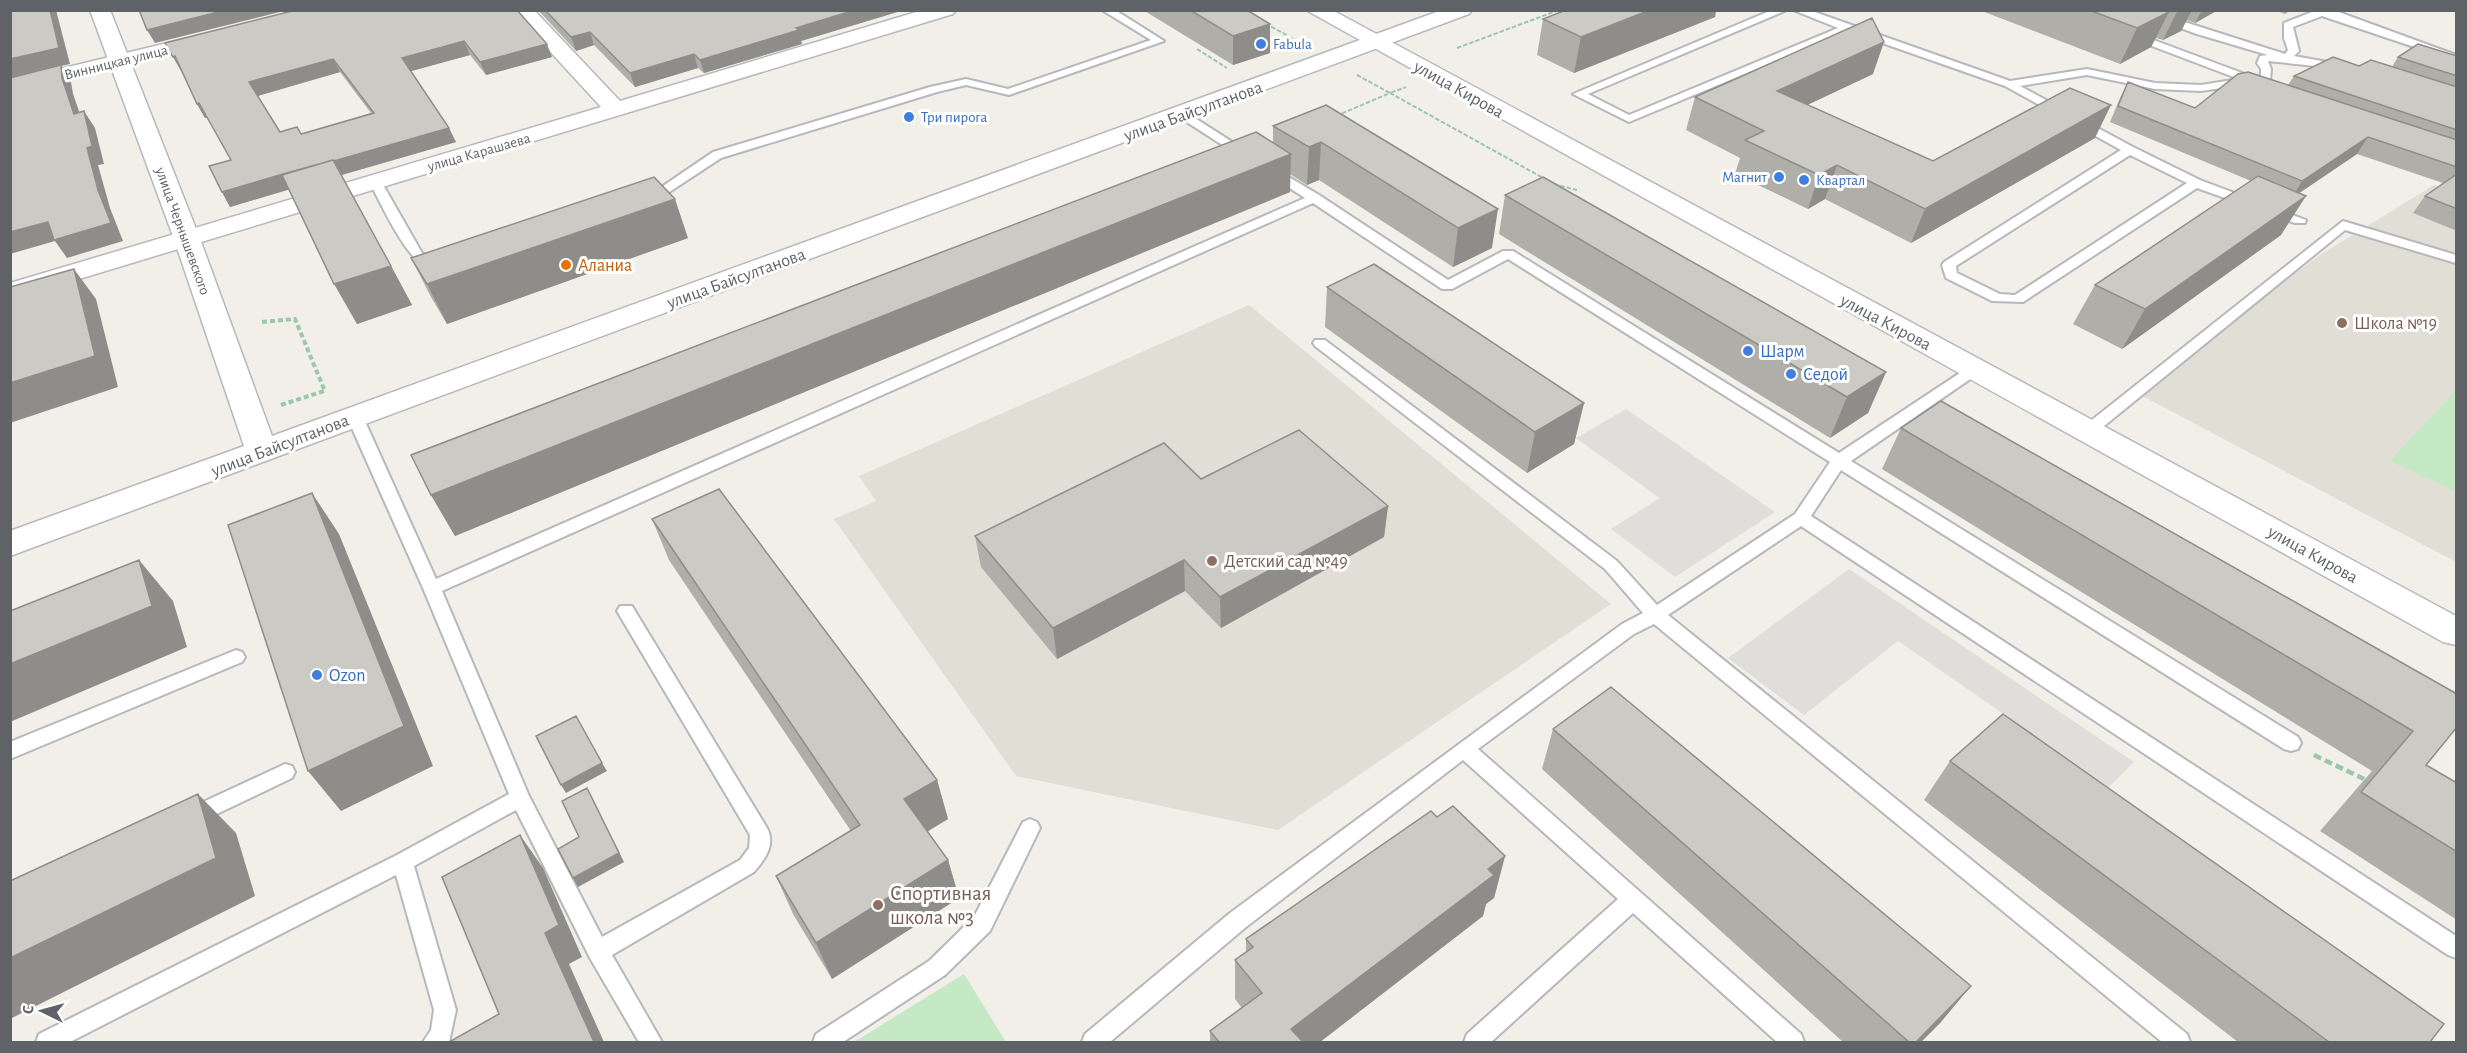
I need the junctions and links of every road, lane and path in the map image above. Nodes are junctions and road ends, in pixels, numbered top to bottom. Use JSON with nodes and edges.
{"nodes":[{"id":1,"x":100,"y":10,"type":"edge"},
{"id":2,"x":522,"y":10,"type":"edge"},
{"id":3,"x":946,"y":10,"type":"edge"},
{"id":4,"x":1107,"y":10,"type":"edge"},
{"id":5,"x":1316,"y":10,"type":"edge"},
{"id":6,"x":1462,"y":10,"type":"edge"},
{"id":7,"x":1559,"y":10,"type":"edge"},
{"id":8,"x":1782,"y":10,"type":"edge"},
{"id":9,"x":1798,"y":10,"type":"edge"},
{"id":10,"x":2136,"y":10,"type":"edge"},
{"id":11,"x":2326,"y":12,"type":"edge"},
{"id":12,"x":914,"y":14,"type":"edge"},
{"id":13,"x":1846,"y":27,"type":"junction"},
{"id":14,"x":1264,"y":30,"type":"dead end"},
{"id":15,"x":2120,"y":30,"type":"edge"},
{"id":16,"x":234,"y":33,"type":"edge"},
{"id":17,"x":1302,"y":42,"type":"dead end"},
{"id":18,"x":1375,"y":43,"type":"junction"},
{"id":19,"x":1450,"y":43,"type":"dead end"},
{"id":20,"x":1457,"y":48,"type":"junction"},
{"id":21,"x":1197,"y":49,"type":"edge"},
{"id":22,"x":1212,"y":49,"type":"edge"},
{"id":23,"x":1456,"y":58,"type":"dead end"},
{"id":24,"x":2286,"y":58,"type":"junction"},
{"id":25,"x":2457,"y":58,"type":"edge"},
{"id":26,"x":119,"y":62,"type":"junction"},
{"id":27,"x":2357,"y":70,"type":"edge"},
{"id":28,"x":1354,"y":74,"type":"dead end"},
{"id":29,"x":2245,"y":82,"type":"junction"},
{"id":30,"x":2009,"y":84,"type":"junction"},
{"id":31,"x":1407,"y":86,"type":"dead end"},
{"id":32,"x":10,"y":88,"type":"edge"},
{"id":33,"x":1390,"y":93,"type":"junction"},
{"id":34,"x":2272,"y":93,"type":"edge"},
{"id":35,"x":617,"y":111,"type":"junction"},
{"id":36,"x":1183,"y":115,"type":"junction"},
{"id":37,"x":1327,"y":119,"type":"edge"},
{"id":38,"x":2129,"y":150,"type":"junction"},
{"id":39,"x":376,"y":183,"type":"junction"},
{"id":40,"x":2196,"y":183,"type":"junction"},
{"id":41,"x":1577,"y":190,"type":"junction"},
{"id":42,"x":1587,"y":190,"type":"dead end"},
{"id":43,"x":1568,"y":195,"type":"edge"},
{"id":44,"x":1315,"y":198,"type":"junction"},
{"id":45,"x":632,"y":206,"type":"edge"},
{"id":46,"x":2300,"y":220,"type":"edge"},
{"id":47,"x":187,"y":239,"type":"junction"},
{"id":48,"x":2457,"y":259,"type":"edge"},
{"id":49,"x":448,"y":267,"type":"edge"},
{"id":50,"x":10,"y":292,"type":"edge"},
{"id":51,"x":262,"y":322,"type":"dead end"},
{"id":52,"x":1320,"y":343,"type":"dead end"},
{"id":53,"x":1974,"y":370,"type":"junction"},
{"id":54,"x":324,"y":389,"type":"junction"},
{"id":55,"x":328,"y":398,"type":"dead end"},
{"id":56,"x":280,"y":405,"type":"dead end"},
{"id":57,"x":355,"y":417,"type":"junction"},
{"id":58,"x":2088,"y":431,"type":"junction"},
{"id":59,"x":262,"y":452,"type":"junction"},
{"id":60,"x":1839,"y":461,"type":"junction"},
{"id":61,"x":1801,"y":518,"type":"junction"},
{"id":62,"x":10,"y":544,"type":"edge"},
{"id":63,"x":432,"y":588,"type":"junction"},
{"id":64,"x":626,"y":611,"type":"dead end"},
{"id":65,"x":1655,"y":615,"type":"junction"},
{"id":66,"x":2457,"y":632,"type":"edge"},
{"id":67,"x":236,"y":657,"type":"dead end"},
{"id":68,"x":2291,"y":743,"type":"joint"},
{"id":69,"x":1464,"y":749,"type":"junction"},
{"id":70,"x":10,"y":751,"type":"edge"},
{"id":71,"x":285,"y":772,"type":"dead end"},
{"id":72,"x":2364,"y":779,"type":"dead end"},
{"id":73,"x":520,"y":798,"type":"junction"},
{"id":74,"x":179,"y":822,"type":"edge"},
{"id":75,"x":1030,"y":828,"type":"dead end"},
{"id":76,"x":402,"y":862,"type":"junction"},
{"id":77,"x":1633,"y":899,"type":"junction"},
{"id":78,"x":2457,"y":948,"type":"edge"},
{"id":79,"x":598,"y":951,"type":"junction"},
{"id":80,"x":47,"y":1042,"type":"edge"},
{"id":81,"x":434,"y":1042,"type":"edge"},
{"id":82,"x":651,"y":1042,"type":"edge"},
{"id":83,"x":824,"y":1042,"type":"edge"},
{"id":84,"x":1093,"y":1042,"type":"edge"},
{"id":85,"x":1475,"y":1042,"type":"edge"},
{"id":86,"x":1793,"y":1042,"type":"edge"},
{"id":87,"x":2179,"y":1042,"type":"edge"}],
"edges":[{"from":1,"to":26,"type":"street","name":"улица Чернышевского"},
{"from":2,"to":35,"type":"street"},
{"from":3,"to":12,"type":"street","name":"улица Карашаева"},
{"from":4,"to":45,"type":"lane"},
{"from":5,"to":18,"type":"street","name":"улица Кирова"},
{"from":6,"to":18,"type":"street","name":"улица Байсултанова"},
{"from":7,"to":20,"type":"path"},
{"from":8,"to":13,"type":"lane"},
{"from":9,"to":13,"type":"lane"},
{"from":10,"to":24,"type":"lane"},
{"from":11,"to":24,"type":"lane"},
{"from":11,"to":25,"type":"lane"},
{"from":12,"to":35,"type":"street","name":"улица Карашаева"},
{"from":13,"to":30,"type":"lane"},
{"from":14,"to":17,"type":"path"},
{"from":15,"to":29,"type":"lane"},
{"from":16,"to":26,"type":"street","name":"Винницкая улица"},
{"from":18,"to":36,"type":"street","name":"улица Байсултанова"},
{"from":18,"to":53,"type":"street","name":"улица Кирова"},
{"from":19,"to":20,"type":"path"},
{"from":20,"to":23,"type":"path"},
{"from":21,"to":22,"type":"path"},
{"from":24,"to":27,"type":"lane"},
{"from":24,"to":29,"type":"lane"},
{"from":26,"to":32,"type":"street","name":"Винницкая улица"},
{"from":26,"to":47,"type":"street","name":"улица Чернышевского"},
{"from":28,"to":33,"type":"path"},
{"from":29,"to":30,"type":"lane"},
{"from":29,"to":34,"type":"lane"},
{"from":30,"to":38,"type":"lane"},
{"from":31,"to":33,"type":"path"},
{"from":33,"to":37,"type":"path"},
{"from":33,"to":41,"type":"path"},
{"from":35,"to":39,"type":"street","name":"улица Карашаева"},
{"from":36,"to":44,"type":"lane"},
{"from":36,"to":57,"type":"street","name":"улица Байсултанова"},
{"from":38,"to":40,"type":"lane"},
{"from":38,"to":40,"type":"lane"},
{"from":39,"to":47,"type":"street","name":"улица Карашаева"},
{"from":39,"to":49,"type":"lane"},
{"from":40,"to":46,"type":"lane"},
{"from":41,"to":42,"type":"path"},
{"from":41,"to":43,"type":"path"},
{"from":44,"to":60,"type":"lane"},
{"from":44,"to":63,"type":"lane"},
{"from":47,"to":50,"type":"street","name":"улица Карашаева"},
{"from":47,"to":59,"type":"street","name":"улица Чернышевского"},
{"from":48,"to":58,"type":"lane"},
{"from":51,"to":54,"type":"path"},
{"from":52,"to":65,"type":"lane"},
{"from":53,"to":58,"type":"street","name":"улица Кирова"},
{"from":53,"to":60,"type":"lane"},
{"from":54,"to":55,"type":"path"},
{"from":54,"to":56,"type":"path"},
{"from":57,"to":59,"type":"street","name":"улица Байсултанова"},
{"from":57,"to":63,"type":"lane"},
{"from":58,"to":66,"type":"street","name":"улица Кирова"},
{"from":59,"to":62,"type":"street","name":"улица Байсултанова"},
{"from":60,"to":61,"type":"lane"},
{"from":60,"to":68,"type":"lane"},
{"from":61,"to":65,"type":"lane"},
{"from":61,"to":78,"type":"lane"},
{"from":63,"to":73,"type":"lane"},
{"from":64,"to":79,"type":"lane"},
{"from":65,"to":69,"type":"lane"},
{"from":65,"to":87,"type":"lane"},
{"from":67,"to":70,"type":"lane"},
{"from":68,"to":72,"type":"path"},
{"from":69,"to":77,"type":"lane"},
{"from":69,"to":84,"type":"lane"},
{"from":71,"to":74,"type":"lane"},
{"from":73,"to":76,"type":"lane"},
{"from":73,"to":79,"type":"lane"},
{"from":75,"to":83,"type":"lane"},
{"from":76,"to":80,"type":"lane"},
{"from":76,"to":81,"type":"lane"},
{"from":77,"to":85,"type":"lane"},
{"from":77,"to":86,"type":"lane"},
{"from":79,"to":82,"type":"lane"}]}
